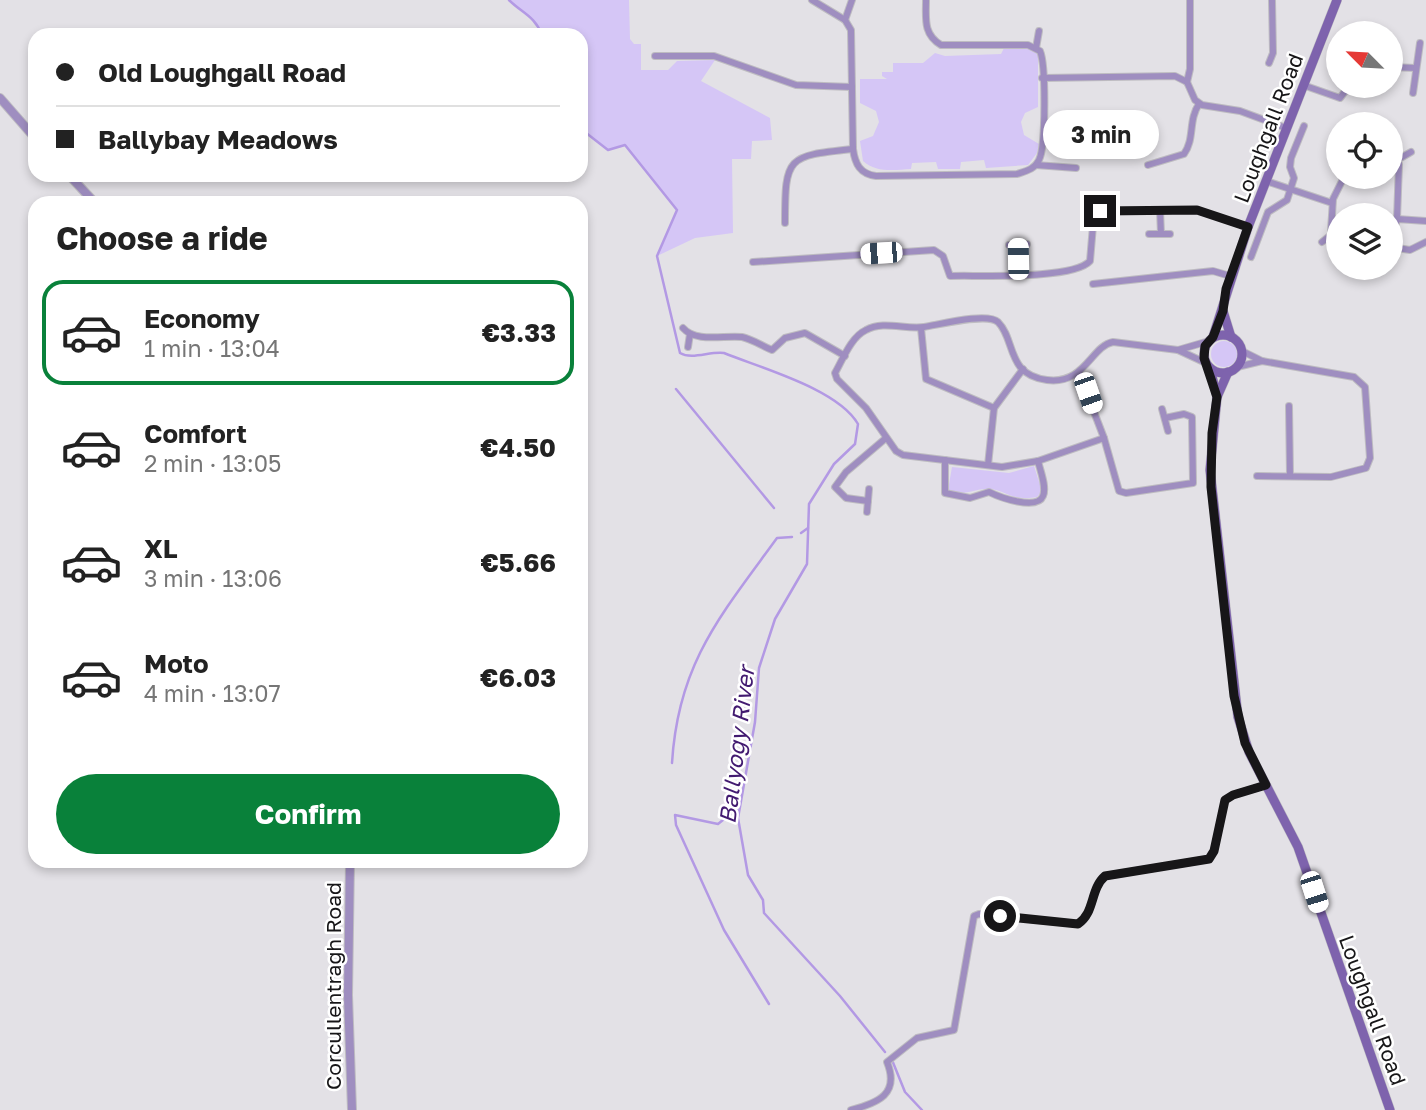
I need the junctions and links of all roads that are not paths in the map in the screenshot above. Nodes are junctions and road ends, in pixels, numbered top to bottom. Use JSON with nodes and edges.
{"nodes":[{"id":1,"x":812,"y":0,"type":"edge"},
{"id":2,"x":852,"y":0,"type":"edge"},
{"id":3,"x":926,"y":0,"type":"edge"},
{"id":4,"x":1190,"y":0,"type":"edge"},
{"id":5,"x":1272,"y":0,"type":"edge"},
{"id":6,"x":1337,"y":0,"type":"edge"},
{"id":7,"x":845,"y":20,"type":"junction"},
{"id":8,"x":1039,"y":32,"type":"dead end"},
{"id":9,"x":1420,"y":43,"type":"dead end"},
{"id":10,"x":1036,"y":48,"type":"junction"},
{"id":11,"x":655,"y":56,"type":"dead end"},
{"id":12,"x":1269,"y":63,"type":"dead end"},
{"id":13,"x":1404,"y":68,"type":"edge"},
{"id":14,"x":1416,"y":68,"type":"junction"},
{"id":15,"x":1042,"y":78,"type":"junction"},
{"id":16,"x":1187,"y":82,"type":"junction"},
{"id":17,"x":1303,"y":85,"type":"junction"},
{"id":18,"x":852,"y":87,"type":"junction"},
{"id":19,"x":1326,"y":93,"type":"edge"},
{"id":20,"x":1413,"y":93,"type":"dead end"},
{"id":21,"x":0,"y":97,"type":"edge"},
{"id":22,"x":1199,"y":104,"type":"junction"},
{"id":23,"x":1304,"y":126,"type":"dead end"},
{"id":24,"x":1286,"y":128,"type":"junction"},
{"id":25,"x":28,"y":130,"type":"edge"},
{"id":26,"x":853,"y":149,"type":"junction"},
{"id":27,"x":1410,"y":152,"type":"dead end"},
{"id":28,"x":1403,"y":155,"type":"edge"},
{"id":29,"x":1036,"y":164,"type":"junction"},
{"id":30,"x":1148,"y":164,"type":"dead end"},
{"id":31,"x":1076,"y":168,"type":"dead end"},
{"id":32,"x":1266,"y":181,"type":"junction"},
{"id":33,"x":76,"y":182,"type":"edge"},
{"id":34,"x":1338,"y":189,"type":"edge"},
{"id":35,"x":1291,"y":190,"type":"junction"},
{"id":36,"x":88,"y":196,"type":"edge"},
{"id":37,"x":1332,"y":203,"type":"joint"},
{"id":38,"x":1160,"y":210,"type":"junction"},
{"id":39,"x":1403,"y":219,"type":"edge"},
{"id":40,"x":1426,"y":221,"type":"edge"},
{"id":41,"x":785,"y":223,"type":"dead end"},
{"id":42,"x":1248,"y":227,"type":"junction"},
{"id":43,"x":1149,"y":234,"type":"dead end"},
{"id":44,"x":1161,"y":234,"type":"junction"},
{"id":45,"x":1170,"y":234,"type":"dead end"},
{"id":46,"x":1326,"y":240,"type":"edge"},
{"id":47,"x":1322,"y":242,"type":"dead end"},
{"id":48,"x":1426,"y":242,"type":"edge"},
{"id":49,"x":1027,"y":244,"type":"dead end"},
{"id":50,"x":1009,"y":245,"type":"dead end"},
{"id":51,"x":1017,"y":245,"type":"junction"},
{"id":52,"x":1403,"y":249,"type":"edge"},
{"id":53,"x":1251,"y":257,"type":"dead end"},
{"id":54,"x":753,"y":262,"type":"dead end"},
{"id":55,"x":1018,"y":274,"type":"junction"},
{"id":56,"x":1230,"y":276,"type":"junction"},
{"id":57,"x":1093,"y":284,"type":"dead end"},
{"id":58,"x":1223,"y":311,"type":"junction"},
{"id":59,"x":683,"y":328,"type":"dead end"},
{"id":60,"x":921,"y":328,"type":"junction"},
{"id":61,"x":690,"y":334,"type":"junction"},
{"id":62,"x":1231,"y":337,"type":"junction"},
{"id":63,"x":1211,"y":339,"type":"junction"},
{"id":64,"x":688,"y":347,"type":"dead end"},
{"id":65,"x":1178,"y":351,"type":"junction"},
{"id":66,"x":1242,"y":351,"type":"junction"},
{"id":67,"x":845,"y":356,"type":"junction"},
{"id":68,"x":1262,"y":361,"type":"junction"},
{"id":69,"x":1208,"y":366,"type":"junction"},
{"id":70,"x":1023,"y":369,"type":"junction"},
{"id":71,"x":1232,"y":370,"type":"junction"},
{"id":72,"x":1079,"y":373,"type":"junction"},
{"id":73,"x":1217,"y":397,"type":"junction"},
{"id":74,"x":1289,"y":405,"type":"dead end"},
{"id":75,"x":994,"y":408,"type":"junction"},
{"id":76,"x":1162,"y":409,"type":"dead end"},
{"id":77,"x":1165,"y":418,"type":"junction"},
{"id":78,"x":1168,"y":430,"type":"dead end"},
{"id":79,"x":886,"y":438,"type":"junction"},
{"id":80,"x":1104,"y":438,"type":"junction"},
{"id":81,"x":945,"y":460,"type":"junction"},
{"id":82,"x":1038,"y":461,"type":"junction"},
{"id":83,"x":988,"y":465,"type":"junction"},
{"id":84,"x":1257,"y":476,"type":"dead end"},
{"id":85,"x":1290,"y":476,"type":"junction"},
{"id":86,"x":869,"y":489,"type":"dead end"},
{"id":87,"x":868,"y":501,"type":"junction"},
{"id":88,"x":867,"y":512,"type":"dead end"},
{"id":89,"x":1266,"y":785,"type":"junction"},
{"id":90,"x":350,"y":868,"type":"edge"},
{"id":91,"x":352,"y":1110,"type":"edge"},
{"id":92,"x":851,"y":1110,"type":"edge"},
{"id":93,"x":1390,"y":1110,"type":"edge"}],
"edges":[{"from":1,"to":7,"type":"street"},
{"from":2,"to":7,"type":"street"},
{"from":3,"to":10,"type":"street"},
{"from":4,"to":16,"type":"street"},
{"from":5,"to":12,"type":"street"},
{"from":6,"to":17,"type":"main road","name":"Loughgall Road"},
{"from":7,"to":18,"type":"street"},
{"from":8,"to":10,"type":"street"},
{"from":9,"to":14,"type":"street"},
{"from":10,"to":15,"type":"street"},
{"from":11,"to":18,"type":"street"},
{"from":13,"to":14,"type":"street"},
{"from":14,"to":20,"type":"street"},
{"from":15,"to":16,"type":"street"},
{"from":15,"to":29,"type":"street"},
{"from":16,"to":22,"type":"street"},
{"from":17,"to":19,"type":"street"},
{"from":17,"to":24,"type":"main road","name":"Loughgall Road"},
{"from":18,"to":26,"type":"street"},
{"from":21,"to":25,"type":"street"},
{"from":22,"to":24,"type":"street"},
{"from":22,"to":30,"type":"street"},
{"from":23,"to":35,"type":"street"},
{"from":24,"to":32,"type":"main road","name":"Loughgall Road"},
{"from":26,"to":29,"type":"street"},
{"from":26,"to":41,"type":"street"},
{"from":27,"to":28,"type":"street"},
{"from":29,"to":31,"type":"street"},
{"from":32,"to":35,"type":"street"},
{"from":32,"to":42,"type":"main road","name":"Loughgall Road"},
{"from":33,"to":36,"type":"street"},
{"from":34,"to":37,"type":"street"},
{"from":35,"to":37,"type":"street"},
{"from":35,"to":53,"type":"street"},
{"from":38,"to":42,"type":"street"},
{"from":38,"to":44,"type":"street"},
{"from":38,"to":55,"type":"street"},
{"from":39,"to":40,"type":"street"},
{"from":42,"to":56,"type":"main road","name":"Loughgall Road"},
{"from":43,"to":44,"type":"street"},
{"from":44,"to":45,"type":"street"},
{"from":46,"to":47,"type":"street"},
{"from":48,"to":52,"type":"street"},
{"from":49,"to":51,"type":"street"},
{"from":50,"to":51,"type":"street"},
{"from":51,"to":55,"type":"street"},
{"from":54,"to":55,"type":"street"},
{"from":56,"to":57,"type":"street"},
{"from":56,"to":58,"type":"main road","name":"Loughgall Road"},
{"from":58,"to":62,"type":"main road","name":"Loughgall Road"},
{"from":58,"to":63,"type":"main road","name":"Loughgall Road"},
{"from":59,"to":61,"type":"street"},
{"from":60,"to":67,"type":"street"},
{"from":60,"to":70,"type":"street"},
{"from":60,"to":75,"type":"street"},
{"from":61,"to":64,"type":"street"},
{"from":61,"to":67,"type":"street"},
{"from":62,"to":63,"type":"main road"},
{"from":62,"to":66,"type":"main road"},
{"from":63,"to":65,"type":"street"},
{"from":63,"to":69,"type":"main road"},
{"from":65,"to":69,"type":"street"},
{"from":65,"to":72,"type":"street"},
{"from":66,"to":68,"type":"street"},
{"from":66,"to":71,"type":"main road"},
{"from":67,"to":79,"type":"street"},
{"from":68,"to":71,"type":"street"},
{"from":68,"to":85,"type":"street"},
{"from":69,"to":71,"type":"main road"},
{"from":69,"to":73,"type":"main road","name":"Loughgall Road"},
{"from":70,"to":72,"type":"street"},
{"from":70,"to":75,"type":"street"},
{"from":71,"to":73,"type":"main road","name":"Loughgall Road"},
{"from":72,"to":80,"type":"street"},
{"from":73,"to":89,"type":"main road","name":"Loughgall Road"},
{"from":74,"to":85,"type":"street"},
{"from":75,"to":83,"type":"street"},
{"from":76,"to":77,"type":"street"},
{"from":77,"to":78,"type":"street"},
{"from":77,"to":80,"type":"street"},
{"from":79,"to":81,"type":"street"},
{"from":79,"to":87,"type":"street"},
{"from":80,"to":82,"type":"street"},
{"from":81,"to":82,"type":"street"},
{"from":81,"to":83,"type":"street"},
{"from":82,"to":83,"type":"street"},
{"from":84,"to":85,"type":"street"},
{"from":86,"to":87,"type":"street"},
{"from":87,"to":88,"type":"street"},
{"from":89,"to":92,"type":"street"},
{"from":89,"to":93,"type":"main road","name":"Loughgall Road"},
{"from":90,"to":91,"type":"street","name":"Corcullentragh Road"}]}
